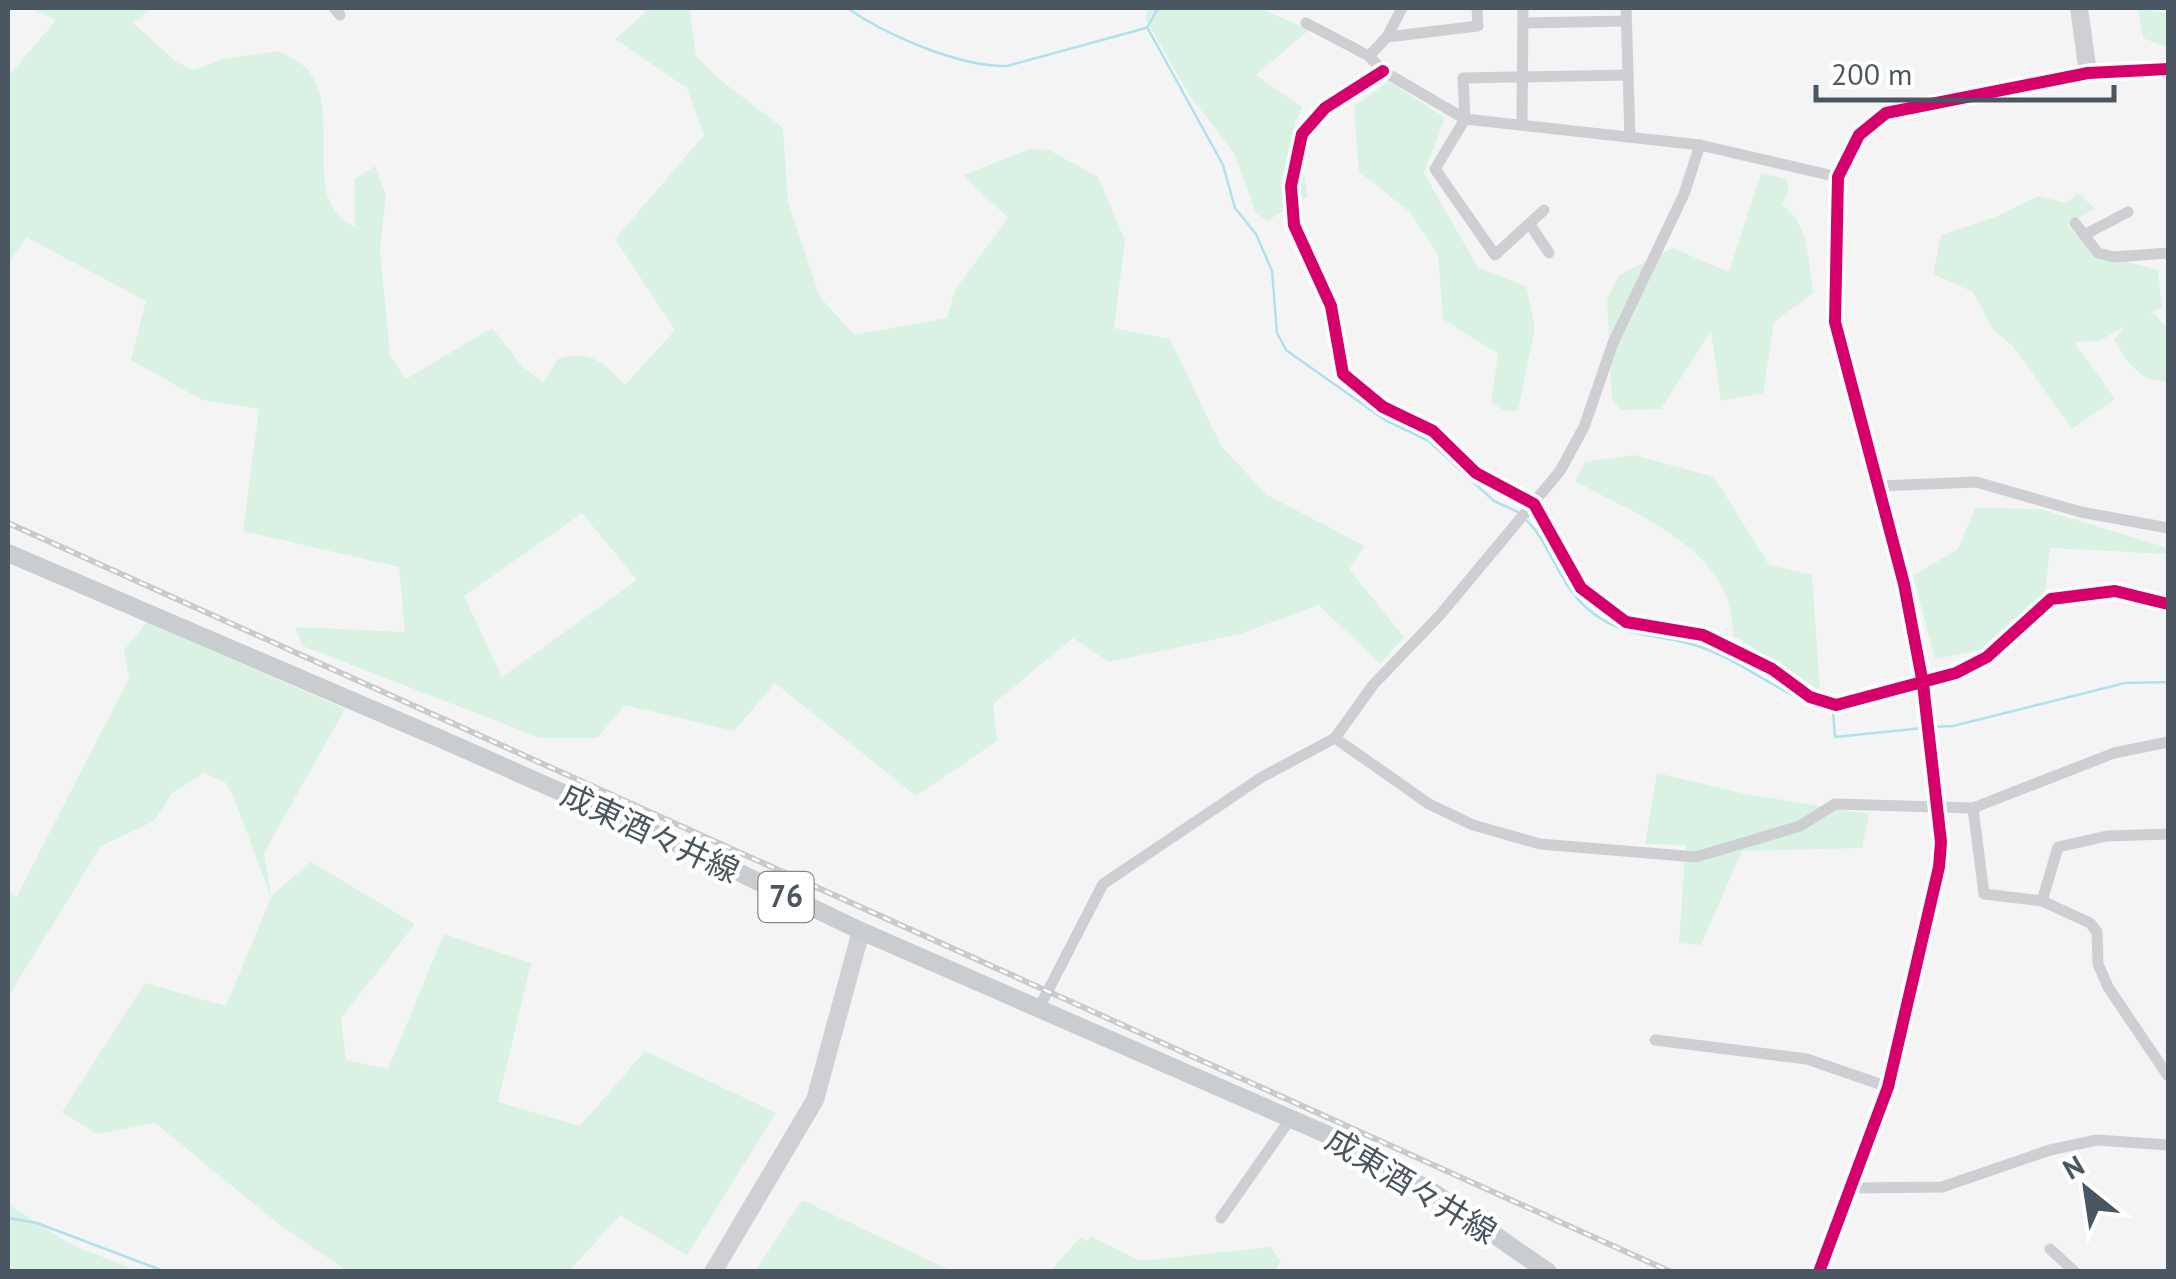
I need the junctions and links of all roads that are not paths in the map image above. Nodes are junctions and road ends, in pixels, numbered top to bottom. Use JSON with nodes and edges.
{"nodes":[{"id":1,"x":1402,"y":8,"type":"edge"},
{"id":2,"x":1477,"y":8,"type":"edge"},
{"id":3,"x":1523,"y":8,"type":"edge"},
{"id":4,"x":2080,"y":8,"type":"edge"},
{"id":5,"x":1626,"y":14,"type":"edge"},
{"id":6,"x":1524,"y":22,"type":"junction"},
{"id":7,"x":1306,"y":23,"type":"dead end"},
{"id":8,"x":1387,"y":37,"type":"junction"},
{"id":9,"x":1369,"y":56,"type":"junction"},
{"id":10,"x":2168,"y":69,"type":"edge"},
{"id":11,"x":1382,"y":71,"type":"junction"},
{"id":12,"x":2088,"y":73,"type":"junction"},
{"id":13,"x":1627,"y":75,"type":"junction"},
{"id":14,"x":1523,"y":77,"type":"junction"},
{"id":15,"x":1465,"y":120,"type":"junction"},
{"id":16,"x":1522,"y":125,"type":"junction"},
{"id":17,"x":1630,"y":136,"type":"junction"},
{"id":18,"x":1700,"y":145,"type":"junction"},
{"id":19,"x":1838,"y":177,"type":"junction"},
{"id":20,"x":1544,"y":210,"type":"dead end"},
{"id":21,"x":2128,"y":212,"type":"dead end"},
{"id":22,"x":2075,"y":222,"type":"dead end"},
{"id":23,"x":1531,"y":226,"type":"junction"},
{"id":24,"x":2084,"y":235,"type":"junction"},
{"id":25,"x":2168,"y":252,"type":"edge"},
{"id":26,"x":1549,"y":253,"type":"dead end"},
{"id":27,"x":1880,"y":486,"type":"junction"},
{"id":28,"x":1534,"y":504,"type":"junction"},
{"id":29,"x":2168,"y":528,"type":"edge"},
{"id":30,"x":8,"y":553,"type":"edge"},
{"id":31,"x":2168,"y":604,"type":"edge"},
{"id":32,"x":1923,"y":684,"type":"junction"},
{"id":33,"x":1336,"y":738,"type":"junction"},
{"id":34,"x":2168,"y":742,"type":"edge"},
{"id":35,"x":1974,"y":808,"type":"junction"},
{"id":36,"x":1939,"y":811,"type":"junction"},
{"id":37,"x":2168,"y":834,"type":"edge"},
{"id":38,"x":2042,"y":901,"type":"junction"},
{"id":39,"x":861,"y":931,"type":"junction"},
{"id":40,"x":1039,"y":1008,"type":"junction"},
{"id":41,"x":1655,"y":1040,"type":"dead end"},
{"id":42,"x":2168,"y":1076,"type":"edge"},
{"id":43,"x":1888,"y":1087,"type":"junction"},
{"id":44,"x":1291,"y":1118,"type":"junction"},
{"id":45,"x":2168,"y":1145,"type":"edge"},
{"id":46,"x":1851,"y":1188,"type":"junction"},
{"id":47,"x":1221,"y":1218,"type":"dead end"},
{"id":48,"x":2050,"y":1249,"type":"dead end"},
{"id":49,"x":713,"y":1272,"type":"edge"},
{"id":50,"x":1548,"y":1272,"type":"edge"},
{"id":51,"x":1820,"y":1272,"type":"edge"},
{"id":52,"x":2075,"y":1272,"type":"edge"}],
"edges":[{"from":1,"to":8,"type":"street"},
{"from":2,"to":8,"type":"street"},
{"from":3,"to":6,"type":"street"},
{"from":4,"to":12,"type":"street"},
{"from":5,"to":6,"type":"street"},
{"from":5,"to":13,"type":"street"},
{"from":6,"to":14,"type":"street"},
{"from":7,"to":9,"type":"street"},
{"from":8,"to":9,"type":"street"},
{"from":9,"to":11,"type":"street"},
{"from":10,"to":12,"type":"street"},
{"from":11,"to":15,"type":"street"},
{"from":11,"to":28,"type":"street"},
{"from":12,"to":19,"type":"street"},
{"from":13,"to":14,"type":"street"},
{"from":13,"to":17,"type":"street"},
{"from":14,"to":15,"type":"street"},
{"from":14,"to":16,"type":"street"},
{"from":15,"to":16,"type":"street"},
{"from":15,"to":23,"type":"street"},
{"from":16,"to":17,"type":"street"},
{"from":17,"to":18,"type":"street"},
{"from":18,"to":19,"type":"street"},
{"from":18,"to":28,"type":"street"},
{"from":19,"to":27,"type":"street"},
{"from":20,"to":23,"type":"street"},
{"from":21,"to":24,"type":"street"},
{"from":22,"to":24,"type":"street"},
{"from":23,"to":26,"type":"street"},
{"from":24,"to":25,"type":"street"},
{"from":27,"to":29,"type":"street"},
{"from":27,"to":32,"type":"street"},
{"from":28,"to":32,"type":"street"},
{"from":28,"to":33,"type":"street"},
{"from":30,"to":39,"type":"main road","name":"成東酒々井線","number":"76"},
{"from":31,"to":32,"type":"street"},
{"from":32,"to":36,"type":"street"},
{"from":33,"to":36,"type":"street"},
{"from":33,"to":40,"type":"street"},
{"from":34,"to":35,"type":"street"},
{"from":35,"to":36,"type":"street"},
{"from":35,"to":38,"type":"street"},
{"from":36,"to":43,"type":"street"},
{"from":37,"to":38,"type":"street"},
{"from":38,"to":42,"type":"street"},
{"from":39,"to":40,"type":"main road","name":"成東酒々井線","number":"76"},
{"from":39,"to":49,"type":"street"},
{"from":40,"to":44,"type":"main road","name":"成東酒々井線","number":"76"},
{"from":41,"to":43,"type":"street"},
{"from":43,"to":46,"type":"street"},
{"from":44,"to":47,"type":"street"},
{"from":44,"to":50,"type":"main road","name":"成東酒々井線","number":"76"},
{"from":45,"to":46,"type":"street"},
{"from":46,"to":51,"type":"street"},
{"from":48,"to":52,"type":"street"}]}
